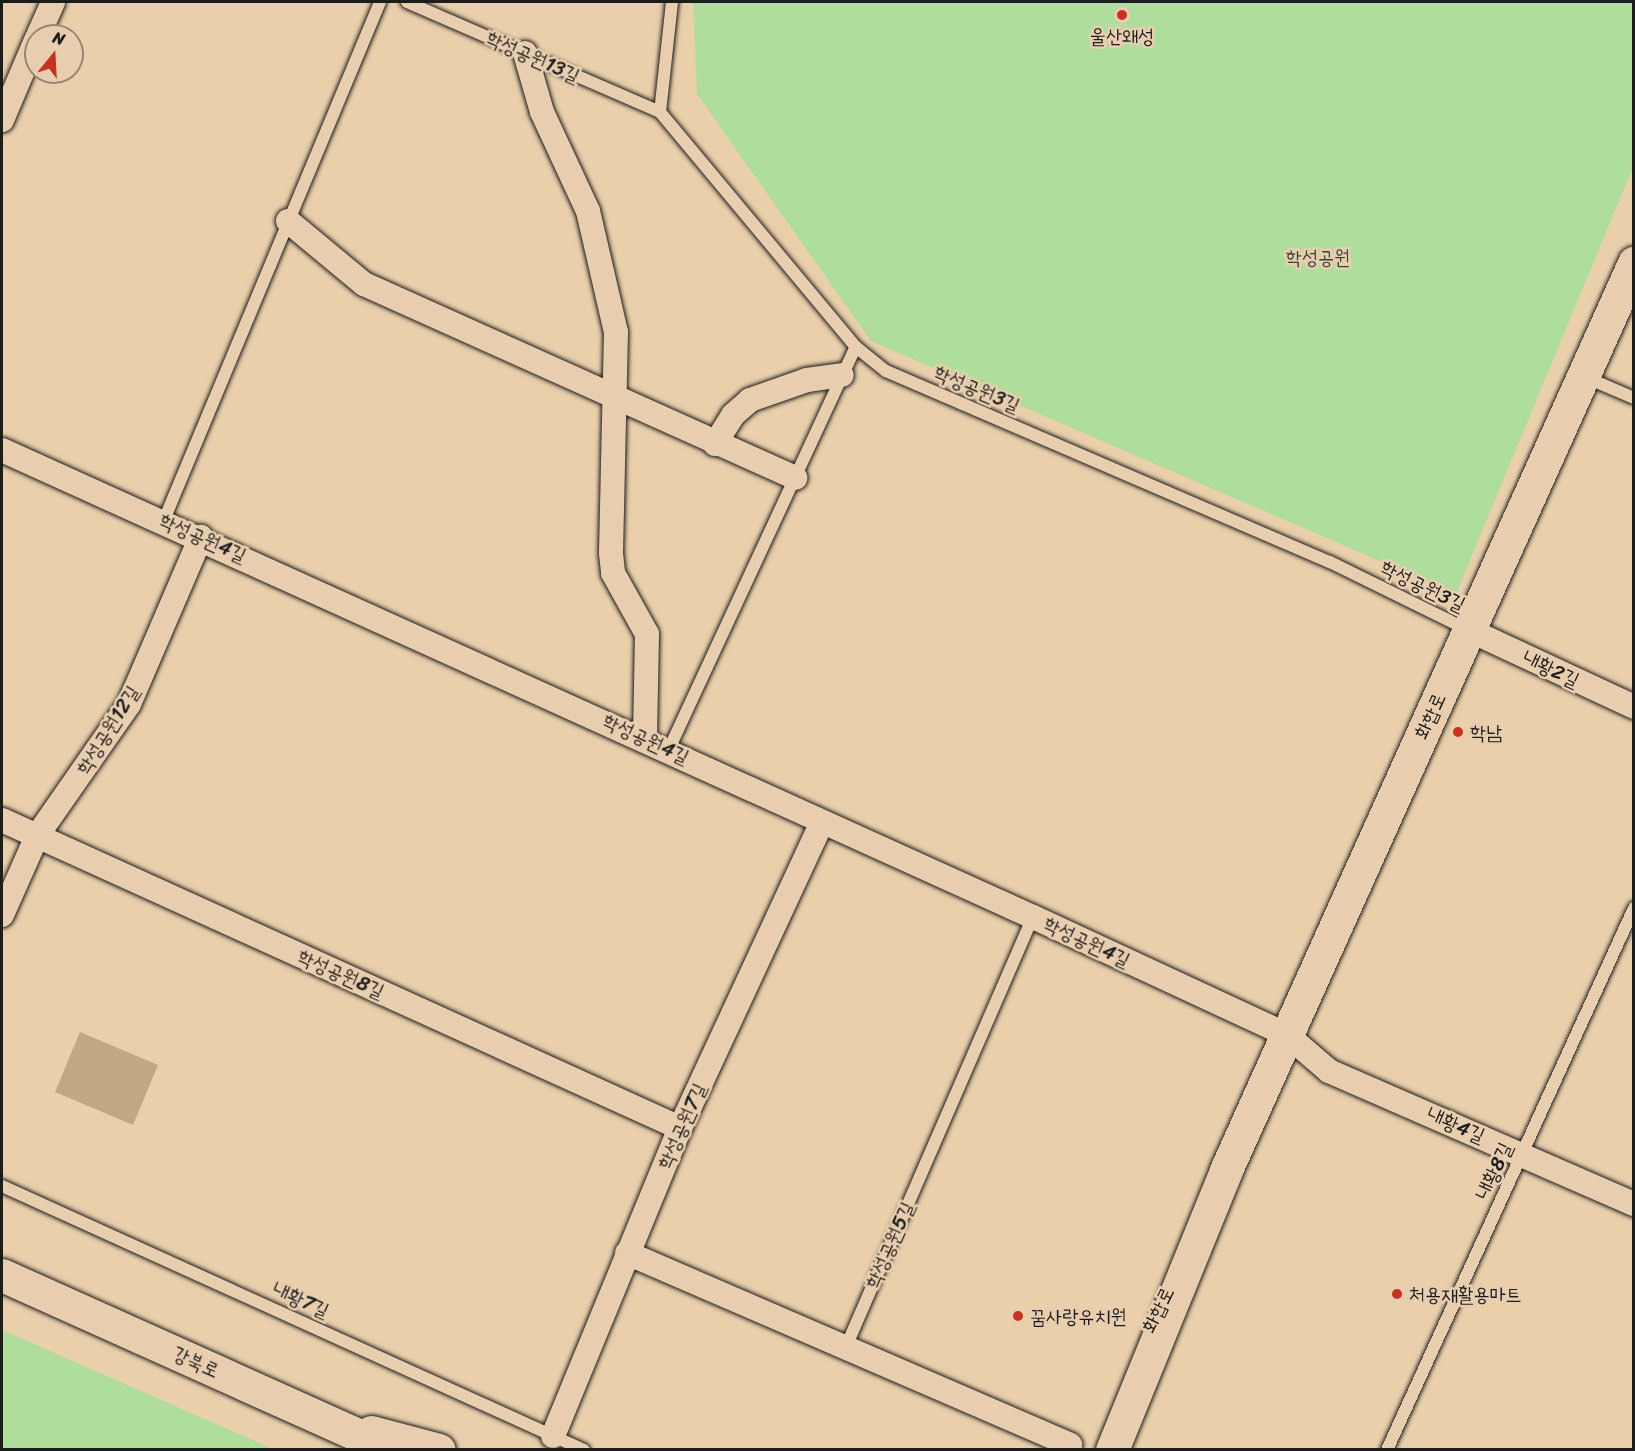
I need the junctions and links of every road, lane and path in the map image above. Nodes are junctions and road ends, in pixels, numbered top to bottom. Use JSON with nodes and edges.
{"nodes":[{"id":1,"x":52,"y":2,"type":"edge"},
{"id":2,"x":380,"y":2,"type":"edge"},
{"id":3,"x":407,"y":2,"type":"edge"},
{"id":4,"x":672,"y":2,"type":"edge"},
{"id":5,"x":43,"y":24,"type":"edge"},
{"id":6,"x":525,"y":53,"type":"junction"},
{"id":7,"x":24,"y":68,"type":"edge"},
{"id":8,"x":660,"y":112,"type":"junction"},
{"id":9,"x":2,"y":120,"type":"edge"},
{"id":10,"x":288,"y":221,"type":"junction"},
{"id":11,"x":1634,"y":263,"type":"edge"},
{"id":12,"x":856,"y":347,"type":"junction"},
{"id":13,"x":842,"y":375,"type":"junction"},
{"id":14,"x":1584,"y":376,"type":"junction"},
{"id":15,"x":1634,"y":398,"type":"edge"},
{"id":16,"x":616,"y":401,"type":"junction"},
{"id":17,"x":715,"y":444,"type":"junction"},
{"id":18,"x":2,"y":450,"type":"edge"},
{"id":19,"x":795,"y":478,"type":"junction"},
{"id":20,"x":164,"y":520,"type":"junction"},
{"id":21,"x":201,"y":537,"type":"junction"},
{"id":22,"x":1469,"y":630,"type":"junction"},
{"id":23,"x":1634,"y":707,"type":"edge"},
{"id":24,"x":645,"y":738,"type":"junction"},
{"id":25,"x":669,"y":749,"type":"junction"},
{"id":26,"x":2,"y":820,"type":"edge"},
{"id":27,"x":822,"y":822,"type":"junction"},
{"id":28,"x":38,"y":836,"type":"junction"},
{"id":29,"x":1634,"y":908,"type":"edge"},
{"id":30,"x":2,"y":915,"type":"edge"},
{"id":31,"x":1033,"y":917,"type":"junction"},
{"id":32,"x":1287,"y":1035,"type":"junction"},
{"id":33,"x":680,"y":1128,"type":"junction"},
{"id":34,"x":1524,"y":1155,"type":"junction"},
{"id":35,"x":1226,"y":1170,"type":"junction"},
{"id":36,"x":2,"y":1186,"type":"edge"},
{"id":37,"x":1634,"y":1204,"type":"edge"},
{"id":38,"x":627,"y":1253,"type":"junction"},
{"id":39,"x":2,"y":1275,"type":"edge"},
{"id":40,"x":845,"y":1349,"type":"junction"},
{"id":41,"x":326,"y":1421,"type":"junction"},
{"id":42,"x":553,"y":1436,"type":"junction"},
{"id":43,"x":1079,"y":1447,"type":"edge"},
{"id":44,"x":365,"y":1449,"type":"edge"},
{"id":45,"x":391,"y":1449,"type":"edge"},
{"id":46,"x":439,"y":1449,"type":"edge"},
{"id":47,"x":584,"y":1449,"type":"edge"},
{"id":48,"x":1112,"y":1449,"type":"edge"},
{"id":49,"x":1387,"y":1449,"type":"edge"}],
"edges":[{"from":1,"to":5,"type":"street"},
{"from":2,"to":10,"type":"lane"},
{"from":3,"to":6,"type":"lane","name":"학성공원13길"},
{"from":4,"to":8,"type":"lane"},
{"from":6,"to":8,"type":"lane","name":"학성공원13길"},
{"from":6,"to":16,"type":"street"},
{"from":7,"to":9,"type":"street"},
{"from":8,"to":12,"type":"lane","name":"학성공원3길"},
{"from":10,"to":16,"type":"street"},
{"from":10,"to":20,"type":"lane"},
{"from":11,"to":14,"type":"main road","name":"화합로"},
{"from":12,"to":13,"type":"lane"},
{"from":12,"to":22,"type":"lane","name":"학성공원3길"},
{"from":13,"to":17,"type":"street"},
{"from":13,"to":19,"type":"lane"},
{"from":14,"to":15,"type":"lane"},
{"from":14,"to":22,"type":"main road","name":"화합로"},
{"from":16,"to":17,"type":"street"},
{"from":16,"to":24,"type":"street"},
{"from":17,"to":19,"type":"street"},
{"from":18,"to":20,"type":"street","name":"학성공원4길"},
{"from":19,"to":25,"type":"lane"},
{"from":20,"to":21,"type":"street","name":"학성공원4길"},
{"from":21,"to":24,"type":"street","name":"학성공원4길"},
{"from":21,"to":28,"type":"street","name":"학성공원12길"},
{"from":22,"to":23,"type":"street","name":"내황2길"},
{"from":22,"to":32,"type":"main road","name":"화합로"},
{"from":24,"to":25,"type":"street","name":"학성공원4길"},
{"from":25,"to":27,"type":"street","name":"학성공원4길"},
{"from":26,"to":28,"type":"street","name":"학성공원8길"},
{"from":27,"to":31,"type":"street","name":"학성공원4길"},
{"from":27,"to":33,"type":"street","name":"학성공원7길"},
{"from":28,"to":30,"type":"street","name":"학성공원12길"},
{"from":28,"to":33,"type":"street","name":"학성공원8길"},
{"from":29,"to":34,"type":"lane","name":"내황8길"},
{"from":31,"to":32,"type":"street","name":"학성공원4길"},
{"from":31,"to":40,"type":"lane","name":"학성공원5길"},
{"from":32,"to":34,"type":"street","name":"내황4길"},
{"from":32,"to":35,"type":"main road","name":"화합로"},
{"from":33,"to":38,"type":"street","name":"학성공원7길"},
{"from":34,"to":37,"type":"street","name":"내황4길"},
{"from":34,"to":49,"type":"lane","name":"내황8길"},
{"from":35,"to":43,"type":"main road","name":"화합로"},
{"from":35,"to":48,"type":"main road","name":"화합로"},
{"from":36,"to":42,"type":"lane","name":"내황7길"},
{"from":38,"to":40,"type":"street"},
{"from":38,"to":42,"type":"street","name":"학성공원7길"},
{"from":39,"to":41,"type":"main road","name":"강북로"},
{"from":40,"to":43,"type":"street"},
{"from":41,"to":44,"type":"main road"},
{"from":41,"to":45,"type":"main road","name":"강북로"},
{"from":41,"to":46,"type":"main road"},
{"from":42,"to":47,"type":"lane","name":"내황7길"}]}
